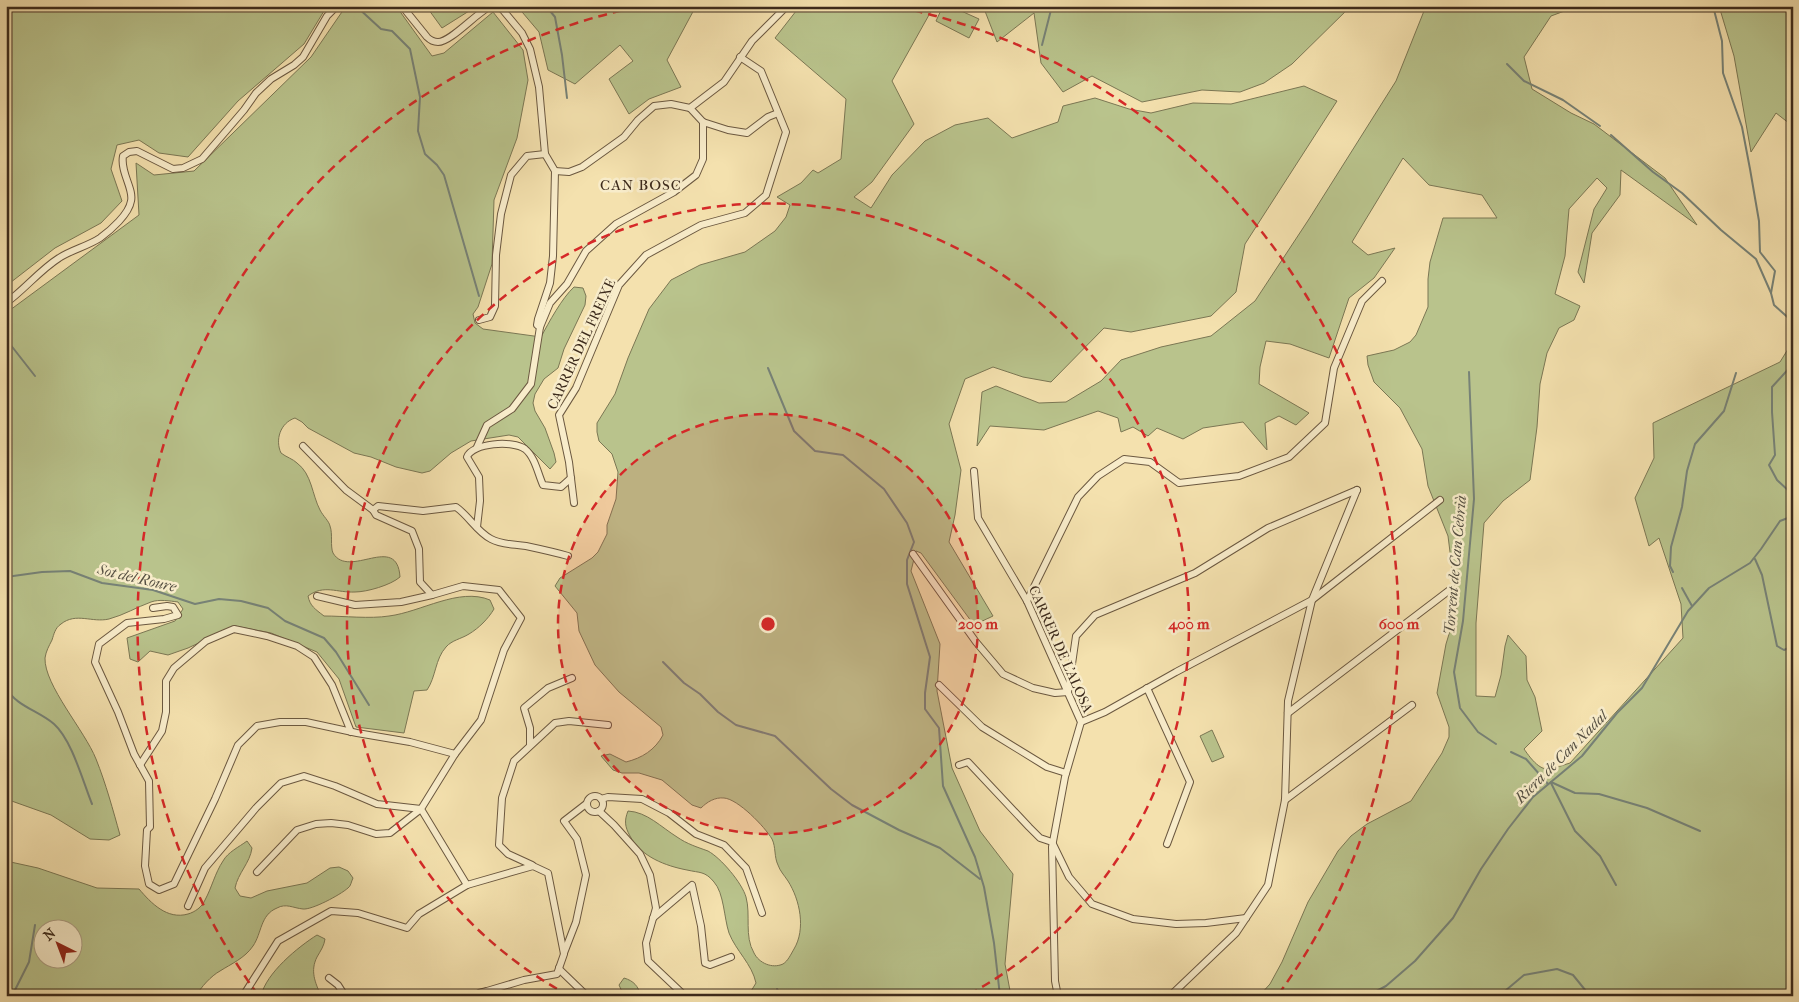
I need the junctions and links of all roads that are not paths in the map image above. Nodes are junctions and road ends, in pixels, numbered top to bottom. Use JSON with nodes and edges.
{"nodes":[{"id":1,"x":337,"y":6,"type":"edge"},
{"id":2,"x":402,"y":6,"type":"edge"},
{"id":3,"x":492,"y":6,"type":"edge"},
{"id":4,"x":787,"y":6,"type":"edge"},
{"id":5,"x":740,"y":57,"type":"junction"},
{"id":6,"x":690,"y":108,"type":"junction"},
{"id":7,"x":778,"y":113,"type":"junction"},
{"id":8,"x":703,"y":122,"type":"junction"},
{"id":9,"x":545,"y":154,"type":"junction"},
{"id":10,"x":555,"y":171,"type":"junction"},
{"id":11,"x":1382,"y":281,"type":"dead end"},
{"id":12,"x":6,"y":303,"type":"edge"},
{"id":13,"x":479,"y":320,"type":"dead end"},
{"id":14,"x":540,"y":327,"type":"junction"},
{"id":15,"x":303,"y":446,"type":"dead end"},
{"id":16,"x":477,"y":447,"type":"junction"},
{"id":17,"x":974,"y":471,"type":"dead end"},
{"id":18,"x":571,"y":478,"type":"junction"},
{"id":19,"x":1440,"y":500,"type":"dead end"},
{"id":20,"x":574,"y":502,"type":"dead end"},
{"id":21,"x":375,"y":513,"type":"junction"},
{"id":22,"x":477,"y":527,"type":"junction"},
{"id":23,"x":913,"y":554,"type":"dead end"},
{"id":24,"x":568,"y":556,"type":"dead end"},
{"id":25,"x":1451,"y":589,"type":"dead end"},
{"id":26,"x":432,"y":595,"type":"junction"},
{"id":27,"x":317,"y":596,"type":"dead end"},
{"id":28,"x":1312,"y":600,"type":"junction"},
{"id":29,"x":1027,"y":601,"type":"junction"},
{"id":30,"x":153,"y":608,"type":"dead end"},
{"id":31,"x":572,"y":678,"type":"dead end"},
{"id":32,"x":939,"y":684,"type":"dead end"},
{"id":33,"x":1147,"y":688,"type":"junction"},
{"id":34,"x":1068,"y":692,"type":"junction"},
{"id":35,"x":1412,"y":705,"type":"dead end"},
{"id":36,"x":1288,"y":713,"type":"junction"},
{"id":37,"x":1081,"y":722,"type":"junction"},
{"id":38,"x":608,"y":724,"type":"dead end"},
{"id":39,"x":351,"y":732,"type":"junction"},
{"id":40,"x":530,"y":745,"type":"junction"},
{"id":41,"x":455,"y":754,"type":"junction"},
{"id":42,"x":140,"y":765,"type":"junction"},
{"id":43,"x":959,"y":765,"type":"dead end"},
{"id":44,"x":1066,"y":774,"type":"junction"},
{"id":45,"x":601,"y":799,"type":"junction"},
{"id":46,"x":1285,"y":800,"type":"junction"},
{"id":47,"x":586,"y":804,"type":"junction"},
{"id":48,"x":421,"y":809,"type":"junction"},
{"id":49,"x":599,"y":812,"type":"junction"},
{"id":50,"x":1052,"y":842,"type":"junction"},
{"id":51,"x":1167,"y":844,"type":"dead end"},
{"id":52,"x":533,"y":866,"type":"junction"},
{"id":53,"x":257,"y":872,"type":"dead end"},
{"id":54,"x":467,"y":886,"type":"junction"},
{"id":55,"x":188,"y":906,"type":"dead end"},
{"id":56,"x":762,"y":913,"type":"dead end"},
{"id":57,"x":653,"y":918,"type":"junction"},
{"id":58,"x":1246,"y":918,"type":"junction"},
{"id":59,"x":731,"y":957,"type":"dead end"},
{"id":60,"x":559,"y":969,"type":"junction"},
{"id":61,"x":329,"y":978,"type":"dead end"},
{"id":62,"x":487,"y":993,"type":"edge"},
{"id":63,"x":243,"y":996,"type":"edge"},
{"id":64,"x":345,"y":996,"type":"edge"},
{"id":65,"x":478,"y":996,"type":"edge"},
{"id":66,"x":587,"y":996,"type":"edge"},
{"id":67,"x":685,"y":996,"type":"edge"},
{"id":68,"x":1058,"y":996,"type":"edge"},
{"id":69,"x":1170,"y":996,"type":"edge"}],
"edges":[{"from":1,"to":12,"type":"street"},
{"from":2,"to":3,"type":"street"},
{"from":3,"to":9,"type":"street"},
{"from":4,"to":5,"type":"street"},
{"from":5,"to":6,"type":"street"},
{"from":5,"to":7,"type":"street","name":"CARRER DEL FREIXE"},
{"from":6,"to":8,"type":"street"},
{"from":6,"to":10,"type":"street"},
{"from":7,"to":8,"type":"street"},
{"from":7,"to":18,"type":"street","name":"CARRER DEL FREIXE"},
{"from":8,"to":14,"type":"street"},
{"from":9,"to":10,"type":"street"},
{"from":9,"to":13,"type":"street"},
{"from":10,"to":14,"type":"street"},
{"from":11,"to":29,"type":"street"},
{"from":14,"to":16,"type":"street"},
{"from":15,"to":21,"type":"street"},
{"from":16,"to":18,"type":"street"},
{"from":16,"to":22,"type":"street"},
{"from":17,"to":29,"type":"street","name":"CARRER DE L'ALOSA"},
{"from":18,"to":20,"type":"street","name":"CARRER DEL FREIXE"},
{"from":19,"to":28,"type":"street"},
{"from":21,"to":22,"type":"street"},
{"from":21,"to":26,"type":"street"},
{"from":22,"to":24,"type":"street"},
{"from":23,"to":34,"type":"street"},
{"from":25,"to":36,"type":"street"},
{"from":26,"to":27,"type":"street"},
{"from":26,"to":41,"type":"street"},
{"from":28,"to":33,"type":"street"},
{"from":28,"to":34,"type":"street"},
{"from":28,"to":36,"type":"street"},
{"from":29,"to":34,"type":"street","name":"CARRER DE L'ALOSA"},
{"from":30,"to":42,"type":"street"},
{"from":31,"to":40,"type":"street"},
{"from":32,"to":44,"type":"street"},
{"from":33,"to":37,"type":"street"},
{"from":33,"to":51,"type":"street"},
{"from":34,"to":37,"type":"street","name":"CARRER DE L'ALOSA"},
{"from":35,"to":46,"type":"street"},
{"from":36,"to":46,"type":"street"},
{"from":37,"to":44,"type":"street","name":"CARRER DE L'ALOSA"},
{"from":38,"to":40,"type":"street"},
{"from":39,"to":41,"type":"street"},
{"from":39,"to":42,"type":"street"},
{"from":39,"to":42,"type":"street"},
{"from":40,"to":52,"type":"street"},
{"from":41,"to":48,"type":"street"},
{"from":43,"to":50,"type":"street"},
{"from":44,"to":50,"type":"street","name":"CARRER DE L'ALOSA"},
{"from":45,"to":47,"type":"street"},
{"from":45,"to":49,"type":"street"},
{"from":45,"to":56,"type":"street"},
{"from":46,"to":58,"type":"street"},
{"from":47,"to":49,"type":"street"},
{"from":47,"to":60,"type":"street"},
{"from":48,"to":53,"type":"street"},
{"from":48,"to":54,"type":"street"},
{"from":48,"to":55,"type":"street"},
{"from":49,"to":57,"type":"street"},
{"from":50,"to":58,"type":"street"},
{"from":50,"to":68,"type":"street","name":"CARRER DE L'ALOSA"},
{"from":52,"to":54,"type":"street"},
{"from":52,"to":60,"type":"street"},
{"from":54,"to":63,"type":"street"},
{"from":57,"to":59,"type":"street"},
{"from":57,"to":67,"type":"street"},
{"from":58,"to":69,"type":"street"},
{"from":60,"to":62,"type":"street"},
{"from":60,"to":66,"type":"street"},
{"from":61,"to":64,"type":"street"},
{"from":62,"to":65,"type":"street"}]}
